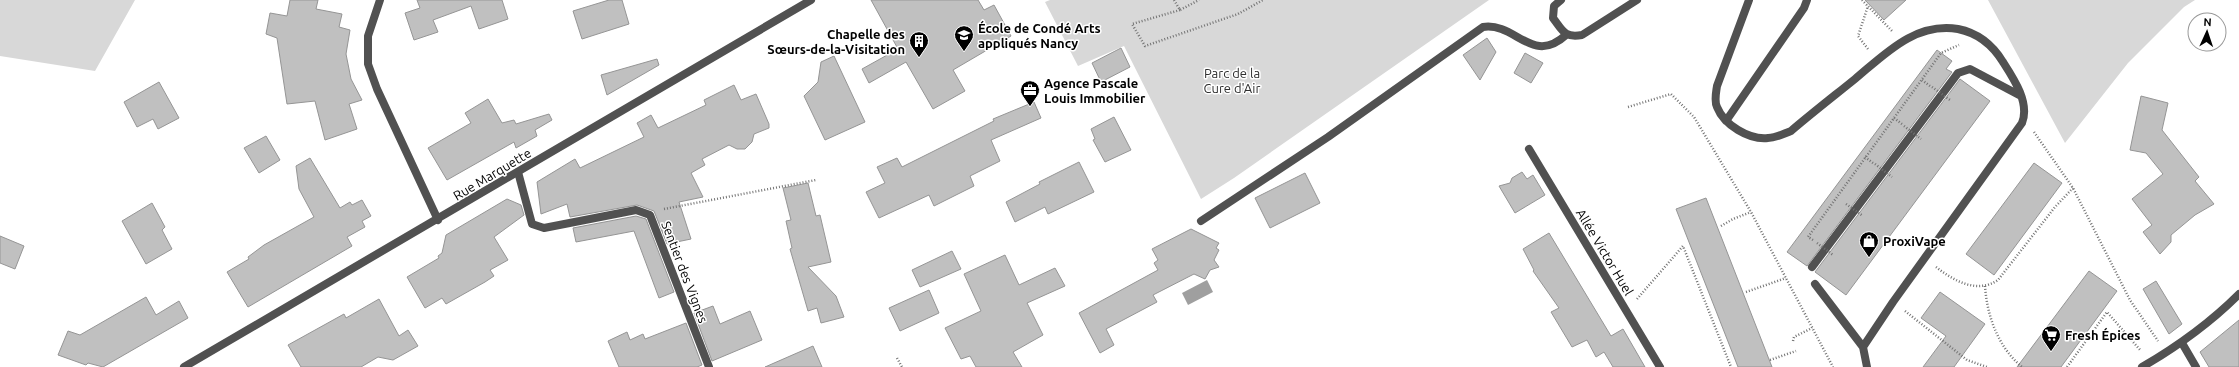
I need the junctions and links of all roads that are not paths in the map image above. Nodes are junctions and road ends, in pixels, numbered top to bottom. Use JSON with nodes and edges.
{"nodes":[{"id":1,"x":380,"y":0,"type":"edge"},
{"id":2,"x":811,"y":0,"type":"edge"},
{"id":3,"x":1561,"y":0,"type":"edge"},
{"id":4,"x":1637,"y":0,"type":"edge"},
{"id":5,"x":1749,"y":0,"type":"edge"},
{"id":6,"x":1807,"y":0,"type":"edge"},
{"id":7,"x":1566,"y":35,"type":"junction"},
{"id":8,"x":2021,"y":96,"type":"junction"},
{"id":9,"x":1726,"y":121,"type":"junction"},
{"id":10,"x":1529,"y":149,"type":"dead end"},
{"id":11,"x":518,"y":172,"type":"junction"},
{"id":12,"x":438,"y":220,"type":"junction"},
{"id":13,"x":1200,"y":220,"type":"dead end"},
{"id":14,"x":1812,"y":267,"type":"dead end"},
{"id":15,"x":1815,"y":284,"type":"dead end"},
{"id":16,"x":2239,"y":294,"type":"edge"},
{"id":17,"x":2182,"y":343,"type":"junction"},
{"id":18,"x":1863,"y":347,"type":"junction"},
{"id":19,"x":184,"y":367,"type":"edge"},
{"id":20,"x":709,"y":367,"type":"edge"},
{"id":21,"x":1660,"y":367,"type":"edge"},
{"id":22,"x":1867,"y":367,"type":"edge"},
{"id":23,"x":2142,"y":367,"type":"edge"},
{"id":24,"x":2196,"y":367,"type":"edge"}],
"edges":[{"from":1,"to":12,"type":"street"},
{"from":2,"to":11,"type":"street","name":"Rue Marquette"},
{"from":3,"to":7,"type":"street"},
{"from":4,"to":7,"type":"street"},
{"from":5,"to":9,"type":"street"},
{"from":6,"to":9,"type":"street"},
{"from":7,"to":13,"type":"street"},
{"from":8,"to":9,"type":"street"},
{"from":8,"to":14,"type":"street"},
{"from":8,"to":18,"type":"street"},
{"from":10,"to":21,"type":"street","name":"Allée Victor Huel"},
{"from":11,"to":12,"type":"street","name":"Rue Marquette"},
{"from":11,"to":20,"type":"street","name":"Sentier des Vignes"},
{"from":12,"to":19,"type":"street","name":"Rue Marquette"},
{"from":15,"to":18,"type":"street"},
{"from":16,"to":17,"type":"street"},
{"from":17,"to":23,"type":"street"},
{"from":17,"to":24,"type":"street"},
{"from":18,"to":22,"type":"street"}]}
